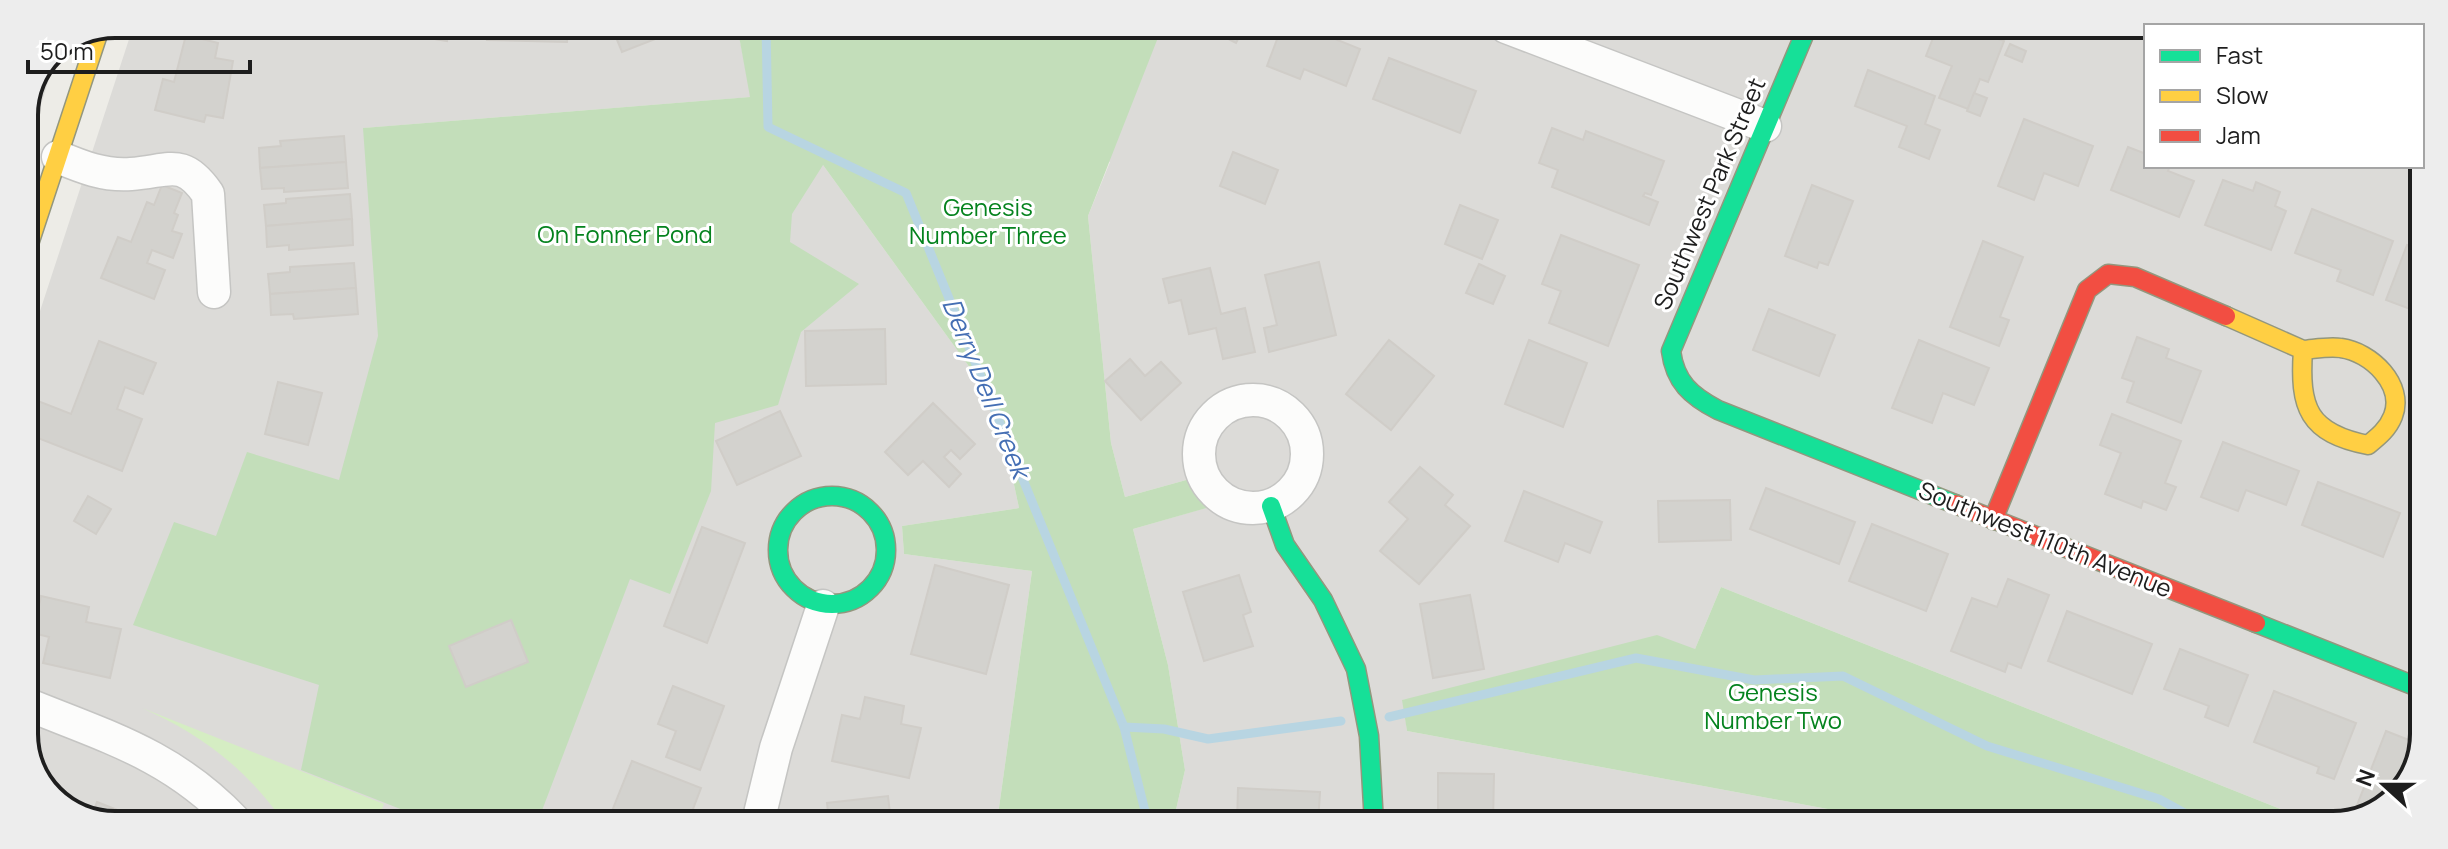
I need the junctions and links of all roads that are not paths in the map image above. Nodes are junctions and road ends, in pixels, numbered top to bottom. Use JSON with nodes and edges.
{"nodes":[{"id":1,"x":1535,"y":38,"type":"edge"},
{"id":2,"x":1803,"y":38,"type":"edge"},
{"id":3,"x":96,"y":40,"type":"edge"},
{"id":4,"x":1765,"y":126,"type":"junction"},
{"id":5,"x":58,"y":157,"type":"junction"},
{"id":6,"x":38,"y":217,"type":"edge"},
{"id":7,"x":214,"y":292,"type":"dead end"},
{"id":8,"x":2303,"y":350,"type":"junction"},
{"id":9,"x":1678,"y":381,"type":"joint"},
{"id":10,"x":1271,"y":506,"type":"dead end"},
{"id":11,"x":1993,"y":520,"type":"junction"},
{"id":12,"x":823,"y":606,"type":"junction"},
{"id":13,"x":2410,"y":684,"type":"edge"},
{"id":14,"x":38,"y":709,"type":"edge"},
{"id":15,"x":226,"y":811,"type":"edge"},
{"id":16,"x":761,"y":811,"type":"edge"},
{"id":17,"x":1373,"y":811,"type":"edge"}],
"edges":[{"from":1,"to":4,"type":"street"},
{"from":2,"to":4,"type":"street","name":"Southwest Park Street"},
{"from":3,"to":5,"type":"street"},
{"from":4,"to":9,"type":"street","name":"Southwest Park Street"},
{"from":5,"to":6,"type":"street"},
{"from":5,"to":7,"type":"street"},
{"from":8,"to":8,"type":"street"},
{"from":8,"to":11,"type":"street"},
{"from":9,"to":11,"type":"street","name":"Southwest 110th Avenue"},
{"from":10,"to":17,"type":"street"},
{"from":11,"to":13,"type":"street","name":"Southwest 110th Avenue"},
{"from":12,"to":12,"type":"street"},
{"from":12,"to":16,"type":"street"},
{"from":14,"to":15,"type":"street"}]}
